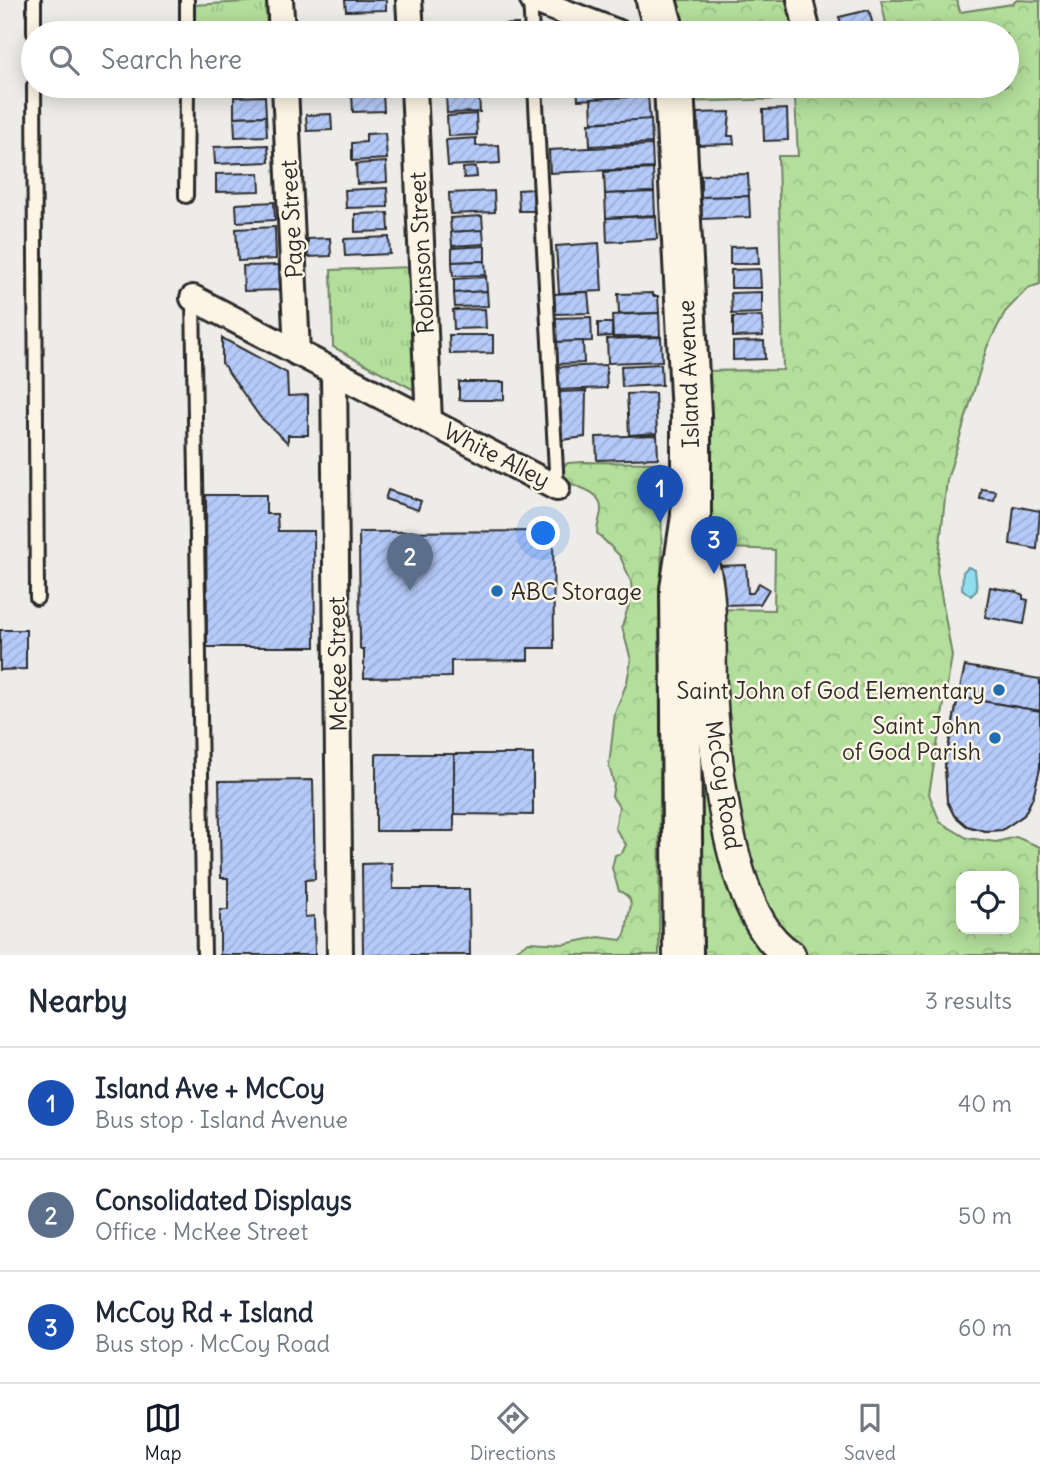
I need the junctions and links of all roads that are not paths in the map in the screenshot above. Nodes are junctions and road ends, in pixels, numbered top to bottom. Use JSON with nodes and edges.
{"nodes":[{"id":1,"x":34,"y":0,"type":"edge"},
{"id":2,"x":187,"y":0,"type":"edge"},
{"id":3,"x":280,"y":0,"type":"edge"},
{"id":4,"x":409,"y":0,"type":"edge"},
{"id":5,"x":532,"y":0,"type":"edge"},
{"id":6,"x":656,"y":0,"type":"edge"},
{"id":7,"x":800,"y":0,"type":"edge"},
{"id":8,"x":34,"y":21,"type":"edge"},
{"id":9,"x":187,"y":21,"type":"edge"},
{"id":10,"x":281,"y":21,"type":"edge"},
{"id":11,"x":410,"y":21,"type":"edge"},
{"id":12,"x":532,"y":21,"type":"edge"},
{"id":13,"x":588,"y":21,"type":"edge"},
{"id":14,"x":662,"y":21,"type":"edge"},
{"id":15,"x":805,"y":21,"type":"edge"},
{"id":16,"x":34,"y":98,"type":"edge"},
{"id":17,"x":187,"y":98,"type":"edge"},
{"id":18,"x":286,"y":98,"type":"edge"},
{"id":19,"x":415,"y":98,"type":"edge"},
{"id":20,"x":536,"y":98,"type":"edge"},
{"id":21,"x":675,"y":98,"type":"edge"},
{"id":22,"x":186,"y":196,"type":"dead end"},
{"id":23,"x":193,"y":298,"type":"joint"},
{"id":24,"x":297,"y":353,"type":"junction"},
{"id":25,"x":334,"y":372,"type":"junction"},
{"id":26,"x":429,"y":421,"type":"junction"},
{"id":27,"x":557,"y":488,"type":"joint"},
{"id":28,"x":691,"y":516,"type":"junction"},
{"id":29,"x":37,"y":598,"type":"dead end"},
{"id":30,"x":204,"y":955,"type":"edge"},
{"id":31,"x":340,"y":955,"type":"edge"},
{"id":32,"x":683,"y":955,"type":"edge"},
{"id":33,"x":790,"y":955,"type":"edge"}],
"edges":[{"from":1,"to":8,"type":"lane"},
{"from":2,"to":9,"type":"lane"},
{"from":3,"to":10,"type":"street"},
{"from":4,"to":11,"type":"street"},
{"from":5,"to":12,"type":"lane"},
{"from":5,"to":13,"type":"street"},
{"from":6,"to":14,"type":"main road"},
{"from":7,"to":15,"type":"street"},
{"from":16,"to":29,"type":"lane"},
{"from":17,"to":22,"type":"lane"},
{"from":18,"to":24,"type":"street","name":"Page Street"},
{"from":19,"to":26,"type":"street","name":"Robinson Street"},
{"from":20,"to":27,"type":"lane","name":"White Alley"},
{"from":21,"to":28,"type":"main road","name":"Island Avenue"},
{"from":23,"to":24,"type":"street","name":"White Alley"},
{"from":23,"to":30,"type":"lane"},
{"from":24,"to":25,"type":"street","name":"White Alley"},
{"from":25,"to":26,"type":"street","name":"White Alley"},
{"from":25,"to":31,"type":"street","name":"McKee Street"},
{"from":26,"to":27,"type":"street","name":"White Alley"},
{"from":28,"to":32,"type":"main road","name":"Island Avenue"},
{"from":28,"to":33,"type":"street","name":"McCoy Road"}]}
